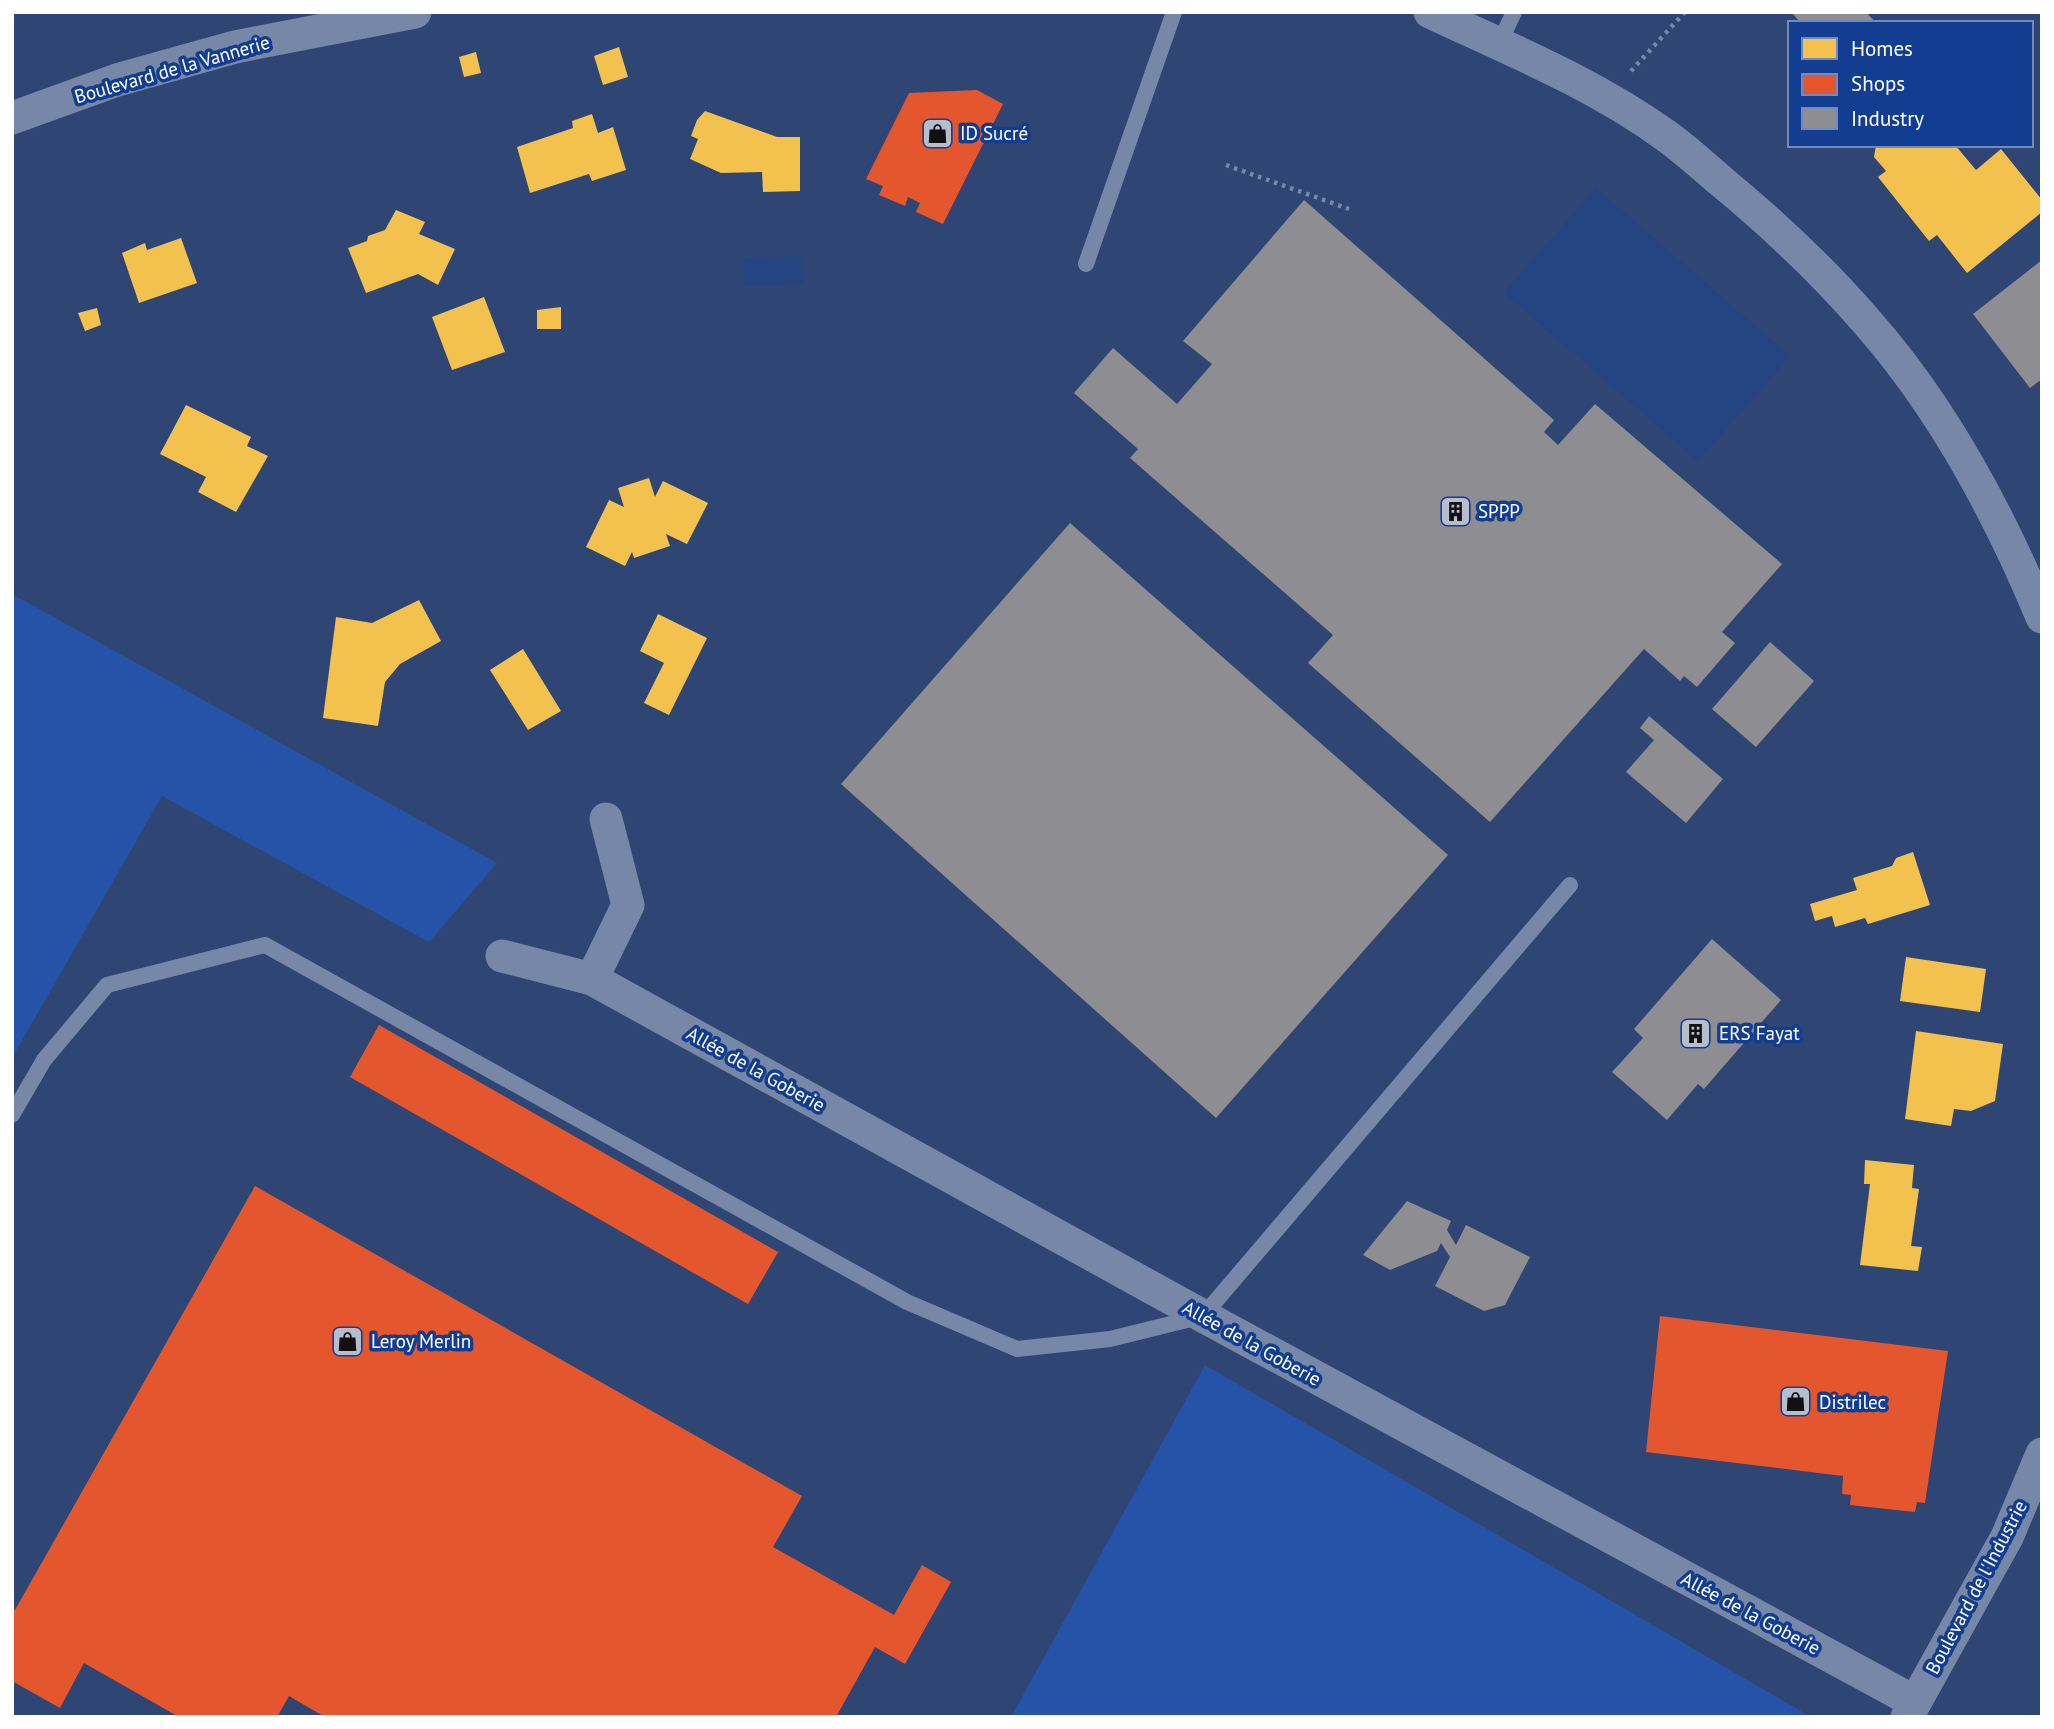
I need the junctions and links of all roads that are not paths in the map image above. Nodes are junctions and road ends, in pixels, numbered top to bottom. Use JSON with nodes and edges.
{"nodes":[{"id":1,"x":415,"y":12,"type":"edge"},
{"id":2,"x":1174,"y":12,"type":"edge"},
{"id":3,"x":1430,"y":12,"type":"edge"},
{"id":4,"x":1514,"y":12,"type":"edge"},
{"id":5,"x":1499,"y":44,"type":"junction"},
{"id":6,"x":12,"y":118,"type":"edge"},
{"id":7,"x":1086,"y":264,"type":"dead end"},
{"id":8,"x":2042,"y":617,"type":"edge"},
{"id":9,"x":606,"y":819,"type":"dead end"},
{"id":10,"x":1570,"y":884,"type":"dead end"},
{"id":11,"x":502,"y":956,"type":"dead end"},
{"id":12,"x":592,"y":979,"type":"junction"},
{"id":13,"x":12,"y":1115,"type":"edge"},
{"id":14,"x":1203,"y":1316,"type":"junction"},
{"id":15,"x":2042,"y":1454,"type":"edge"},
{"id":16,"x":1911,"y":1709,"type":"edge"}],
"edges":[{"from":1,"to":6,"type":"street","name":"Boulevard de la Vannerie"},
{"from":2,"to":7,"type":"lane"},
{"from":3,"to":5,"type":"street"},
{"from":4,"to":5,"type":"lane"},
{"from":5,"to":8,"type":"street"},
{"from":9,"to":12,"type":"street"},
{"from":10,"to":14,"type":"lane"},
{"from":11,"to":12,"type":"street","name":"Allée de la Goberie"},
{"from":12,"to":14,"type":"street","name":"Allée de la Goberie"},
{"from":13,"to":14,"type":"lane"},
{"from":14,"to":16,"type":"street","name":"Allée de la Goberie"},
{"from":15,"to":16,"type":"street","name":"Boulevard de l'Industrie"}]}
